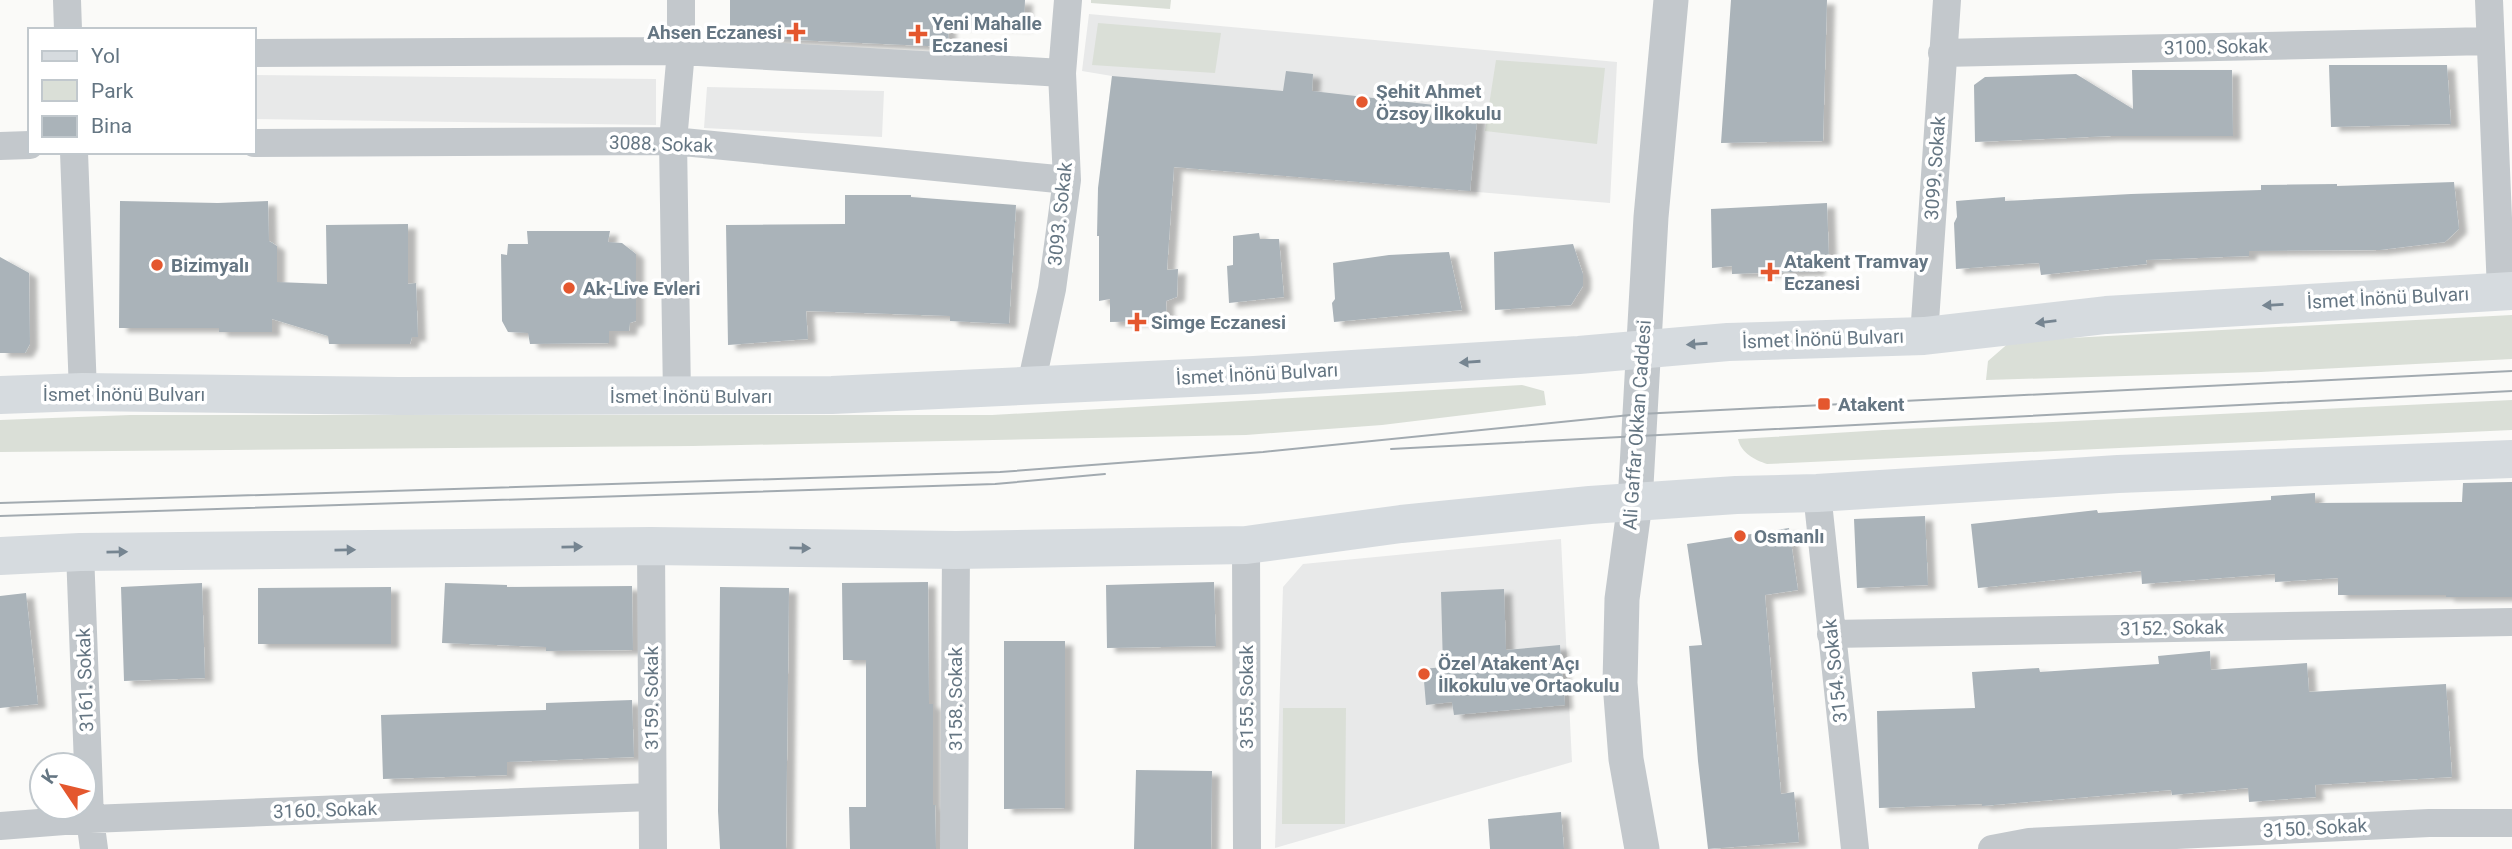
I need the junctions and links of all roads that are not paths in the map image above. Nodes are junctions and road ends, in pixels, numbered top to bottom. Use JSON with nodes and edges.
{"nodes":[{"id":1,"x":67,"y":0,"type":"edge"},
{"id":2,"x":681,"y":0,"type":"edge"},
{"id":3,"x":1068,"y":0,"type":"edge"},
{"id":4,"x":1671,"y":0,"type":"edge"},
{"id":5,"x":1947,"y":0,"type":"edge"},
{"id":6,"x":2489,"y":0,"type":"edge"},
{"id":7,"x":68,"y":28,"type":"edge"},
{"id":8,"x":2489,"y":41,"type":"junction"},
{"id":9,"x":681,"y":51,"type":"junction"},
{"id":10,"x":256,"y":53,"type":"edge"},
{"id":11,"x":1942,"y":53,"type":"junction"},
{"id":12,"x":1062,"y":73,"type":"junction"},
{"id":13,"x":673,"y":141,"type":"junction"},
{"id":14,"x":256,"y":143,"type":"edge"},
{"id":15,"x":28,"y":145,"type":"edge"},
{"id":16,"x":0,"y":146,"type":"edge"},
{"id":17,"x":74,"y":154,"type":"edge"},
{"id":18,"x":1067,"y":180,"type":"junction"},
{"id":19,"x":2506,"y":291,"type":"edge"},
{"id":20,"x":1924,"y":336,"type":"junction"},
{"id":21,"x":1642,"y":348,"type":"junction"},
{"id":22,"x":1031,"y":385,"type":"junction"},
{"id":23,"x":83,"y":392,"type":"junction"},
{"id":24,"x":0,"y":395,"type":"edge"},
{"id":25,"x":677,"y":396,"type":"junction"},
{"id":26,"x":2512,"y":459,"type":"edge"},
{"id":27,"x":1817,"y":493,"type":"junction"},
{"id":28,"x":1635,"y":503,"type":"junction"},
{"id":29,"x":1246,"y":545,"type":"junction"},
{"id":30,"x":651,"y":546,"type":"junction"},
{"id":31,"x":956,"y":550,"type":"junction"},
{"id":32,"x":80,"y":552,"type":"junction"},
{"id":33,"x":0,"y":556,"type":"edge"},
{"id":34,"x":2512,"y":622,"type":"edge"},
{"id":35,"x":1831,"y":634,"type":"junction"},
{"id":36,"x":87,"y":751,"type":"edge"},
{"id":37,"x":651,"y":797,"type":"junction"},
{"id":38,"x":98,"y":819,"type":"edge"},
{"id":39,"x":64,"y":821,"type":"edge"},
{"id":40,"x":90,"y":821,"type":"edge"},
{"id":41,"x":2512,"y":823,"type":"edge"},
{"id":42,"x":0,"y":826,"type":"edge"},
{"id":43,"x":2211,"y":841,"type":"edge"},
{"id":44,"x":94,"y":849,"type":"edge"},
{"id":45,"x":653,"y":849,"type":"edge"},
{"id":46,"x":954,"y":849,"type":"edge"},
{"id":47,"x":1247,"y":849,"type":"edge"},
{"id":48,"x":1642,"y":849,"type":"edge"},
{"id":49,"x":1854,"y":849,"type":"edge"},
{"id":50,"x":1992,"y":849,"type":"edge"}],
"edges":[{"from":1,"to":7,"type":"street"},
{"from":2,"to":9,"type":"street"},
{"from":3,"to":12,"type":"street","name":"3093. Sokak"},
{"from":4,"to":21,"type":"street","name":"Ali Gaffar Okkan Caddesi"},
{"from":5,"to":11,"type":"street","name":"3099. Sokak"},
{"from":6,"to":8,"type":"street"},
{"from":8,"to":11,"type":"street","name":"3100. Sokak"},
{"from":8,"to":19,"type":"street"},
{"from":9,"to":10,"type":"street"},
{"from":9,"to":12,"type":"street"},
{"from":9,"to":13,"type":"street"},
{"from":11,"to":20,"type":"street","name":"3099. Sokak"},
{"from":12,"to":18,"type":"street","name":"3093. Sokak"},
{"from":13,"to":14,"type":"street","name":"3088. Sokak"},
{"from":13,"to":18,"type":"street","name":"3088. Sokak"},
{"from":13,"to":25,"type":"street"},
{"from":15,"to":16,"type":"street"},
{"from":17,"to":23,"type":"street"},
{"from":18,"to":22,"type":"street","name":"3093. Sokak"},
{"from":19,"to":20,"type":"main road","name":"İsmet İnönü Bulvarı","one_way":true},
{"from":20,"to":21,"type":"main road","name":"İsmet İnönü Bulvarı","one_way":true},
{"from":21,"to":22,"type":"main road","name":"İsmet İnönü Bulvarı","one_way":true},
{"from":21,"to":28,"type":"street","name":"Ali Gaffar Okkan Caddesi"},
{"from":22,"to":25,"type":"main road","name":"İsmet İnönü Bulvarı"},
{"from":23,"to":24,"type":"main road","name":"İsmet İnönü Bulvarı"},
{"from":23,"to":25,"type":"main road","name":"İsmet İnönü Bulvarı"},
{"from":26,"to":27,"type":"main road"},
{"from":27,"to":28,"type":"main road"},
{"from":27,"to":35,"type":"street","name":"3154. Sokak"},
{"from":28,"to":29,"type":"main road"},
{"from":28,"to":48,"type":"street","name":"Ali Gaffar Okkan Caddesi"},
{"from":29,"to":31,"type":"main road"},
{"from":29,"to":47,"type":"street","name":"3155. Sokak"},
{"from":30,"to":31,"type":"main road","one_way":true},
{"from":32,"to":30,"type":"main road","one_way":true},
{"from":30,"to":37,"type":"street","name":"3159. Sokak"},
{"from":31,"to":46,"type":"street","name":"3158. Sokak"},
{"from":32,"to":33,"type":"main road"},
{"from":32,"to":36,"type":"street","name":"3161. Sokak"},
{"from":34,"to":35,"type":"street","name":"3152. Sokak"},
{"from":35,"to":49,"type":"street","name":"3154. Sokak"},
{"from":37,"to":38,"type":"street","name":"3160. Sokak"},
{"from":37,"to":45,"type":"street","name":"3159. Sokak"},
{"from":39,"to":42,"type":"street","name":"3160. Sokak"},
{"from":40,"to":44,"type":"street","name":"3161. Sokak"},
{"from":41,"to":43,"type":"street","name":"3150. Sokak"},
{"from":43,"to":50,"type":"street","name":"3150. Sokak"}]}
